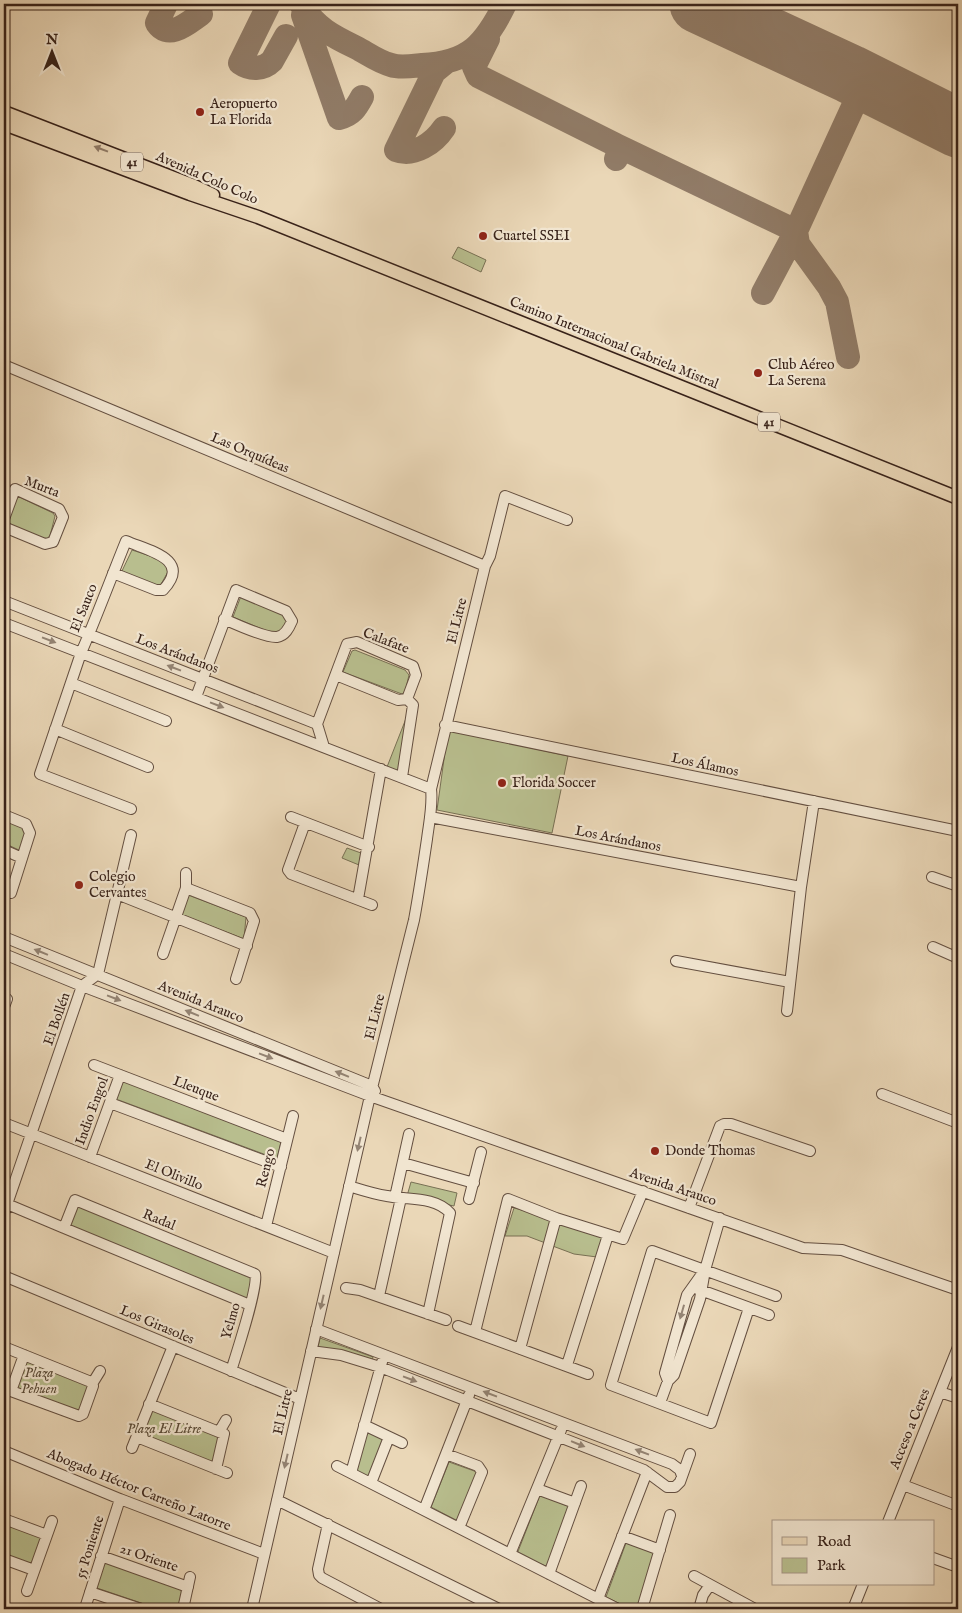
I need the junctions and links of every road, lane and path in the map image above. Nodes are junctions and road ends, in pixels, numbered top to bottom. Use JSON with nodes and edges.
{"nodes":[{"id":1,"x":4,"y":112,"type":"edge"},
{"id":2,"x":4,"y":124,"type":"edge"},
{"id":3,"x":258,"y":217,"type":"junction"},
{"id":4,"x":4,"y":365,"type":"edge"},
{"id":5,"x":958,"y":498,"type":"edge"},
{"id":6,"x":4,"y":519,"type":"edge"},
{"id":7,"x":567,"y":520,"type":"dead end"},
{"id":8,"x":4,"y":527,"type":"edge"},
{"id":9,"x":485,"y":566,"type":"junction"},
{"id":10,"x":113,"y":573,"type":"junction"},
{"id":11,"x":4,"y":601,"type":"edge"},
{"id":12,"x":224,"y":619,"type":"junction"},
{"id":13,"x":4,"y":623,"type":"edge"},
{"id":14,"x":89,"y":634,"type":"junction"},
{"id":15,"x":81,"y":653,"type":"junction"},
{"id":16,"x":336,"y":675,"type":"junction"},
{"id":17,"x":203,"y":679,"type":"junction"},
{"id":18,"x":70,"y":684,"type":"junction"},
{"id":19,"x":196,"y":697,"type":"junction"},
{"id":20,"x":407,"y":699,"type":"junction"},
{"id":21,"x":166,"y":721,"type":"dead end"},
{"id":22,"x":317,"y":724,"type":"junction"},
{"id":23,"x":445,"y":725,"type":"junction"},
{"id":24,"x":55,"y":729,"type":"junction"},
{"id":25,"x":324,"y":747,"type":"junction"},
{"id":26,"x":148,"y":767,"type":"dead end"},
{"id":27,"x":381,"y":769,"type":"junction"},
{"id":28,"x":402,"y":777,"type":"junction"},
{"id":29,"x":431,"y":788,"type":"junction"},
{"id":30,"x":814,"y":801,"type":"junction"},
{"id":31,"x":131,"y":809,"type":"dead end"},
{"id":32,"x":4,"y":815,"type":"edge"},
{"id":33,"x":291,"y":817,"type":"dead end"},
{"id":34,"x":430,"y":817,"type":"junction"},
{"id":35,"x":305,"y":823,"type":"junction"},
{"id":36,"x":958,"y":831,"type":"edge"},
{"id":37,"x":131,"y":835,"type":"dead end"},
{"id":38,"x":369,"y":847,"type":"junction"},
{"id":39,"x":4,"y":850,"type":"edge"},
{"id":40,"x":22,"y":858,"type":"junction"},
{"id":41,"x":186,"y":873,"type":"dead end"},
{"id":42,"x":932,"y":877,"type":"dead end"},
{"id":43,"x":958,"y":886,"type":"edge"},
{"id":44,"x":800,"y":887,"type":"junction"},
{"id":45,"x":186,"y":888,"type":"junction"},
{"id":46,"x":11,"y":893,"type":"dead end"},
{"id":47,"x":117,"y":894,"type":"junction"},
{"id":48,"x":358,"y":899,"type":"junction"},
{"id":49,"x":372,"y":905,"type":"dead end"},
{"id":50,"x":174,"y":918,"type":"junction"},
{"id":51,"x":4,"y":937,"type":"edge"},
{"id":52,"x":246,"y":946,"type":"junction"},
{"id":53,"x":933,"y":947,"type":"dead end"},
{"id":54,"x":4,"y":954,"type":"edge"},
{"id":55,"x":163,"y":954,"type":"dead end"},
{"id":56,"x":958,"y":958,"type":"edge"},
{"id":57,"x":676,"y":961,"type":"dead end"},
{"id":58,"x":98,"y":974,"type":"junction"},
{"id":59,"x":236,"y":979,"type":"dead end"},
{"id":60,"x":790,"y":982,"type":"junction"},
{"id":61,"x":82,"y":986,"type":"junction"},
{"id":62,"x":787,"y":1011,"type":"dead end"},
{"id":63,"x":94,"y":1065,"type":"dead end"},
{"id":64,"x":120,"y":1075,"type":"junction"},
{"id":65,"x":371,"y":1091,"type":"junction"},
{"id":66,"x":882,"y":1094,"type":"dead end"},
{"id":67,"x":110,"y":1102,"type":"junction"},
{"id":68,"x":293,"y":1116,"type":"dead end"},
{"id":69,"x":4,"y":1123,"type":"edge"},
{"id":70,"x":958,"y":1123,"type":"edge"},
{"id":71,"x":31,"y":1134,"type":"junction"},
{"id":72,"x":409,"y":1134,"type":"dead end"},
{"id":73,"x":287,"y":1139,"type":"junction"},
{"id":74,"x":810,"y":1151,"type":"dead end"},
{"id":75,"x":481,"y":1152,"type":"dead end"},
{"id":76,"x":90,"y":1157,"type":"junction"},
{"id":77,"x":402,"y":1163,"type":"junction"},
{"id":78,"x":281,"y":1167,"type":"junction"},
{"id":79,"x":474,"y":1183,"type":"junction"},
{"id":80,"x":349,"y":1186,"type":"junction"},
{"id":81,"x":643,"y":1191,"type":"junction"},
{"id":82,"x":398,"y":1198,"type":"junction"},
{"id":83,"x":469,"y":1199,"type":"dead end"},
{"id":84,"x":689,"y":1208,"type":"junction"},
{"id":85,"x":5,"y":1209,"type":"edge"},
{"id":86,"x":556,"y":1218,"type":"junction"},
{"id":87,"x":720,"y":1218,"type":"junction"},
{"id":88,"x":266,"y":1226,"type":"junction"},
{"id":89,"x":64,"y":1228,"type":"junction"},
{"id":90,"x":608,"y":1235,"type":"junction"},
{"id":91,"x":334,"y":1253,"type":"junction"},
{"id":92,"x":705,"y":1270,"type":"junction"},
{"id":93,"x":4,"y":1276,"type":"edge"},
{"id":94,"x":257,"y":1279,"type":"joint"},
{"id":95,"x":346,"y":1288,"type":"dead end"},
{"id":96,"x":697,"y":1288,"type":"junction"},
{"id":97,"x":958,"y":1290,"type":"edge"},
{"id":98,"x":379,"y":1296,"type":"junction"},
{"id":99,"x":776,"y":1296,"type":"dead end"},
{"id":100,"x":250,"y":1305,"type":"junction"},
{"id":101,"x":749,"y":1308,"type":"junction"},
{"id":102,"x":428,"y":1314,"type":"junction"},
{"id":103,"x":769,"y":1315,"type":"dead end"},
{"id":104,"x":446,"y":1320,"type":"dead end"},
{"id":105,"x":458,"y":1326,"type":"dead end"},
{"id":106,"x":316,"y":1329,"type":"junction"},
{"id":107,"x":475,"y":1332,"type":"junction"},
{"id":108,"x":173,"y":1346,"type":"junction"},
{"id":109,"x":4,"y":1347,"type":"edge"},
{"id":110,"x":958,"y":1347,"type":"edge"},
{"id":111,"x":520,"y":1349,"type":"junction"},
{"id":112,"x":311,"y":1351,"type":"junction"},
{"id":113,"x":384,"y":1354,"type":"junction"},
{"id":114,"x":24,"y":1355,"type":"junction"},
{"id":115,"x":567,"y":1365,"type":"junction"},
{"id":116,"x":380,"y":1367,"type":"junction"},
{"id":117,"x":231,"y":1370,"type":"junction"},
{"id":118,"x":100,"y":1371,"type":"dead end"},
{"id":119,"x":588,"y":1374,"type":"dead end"},
{"id":120,"x":93,"y":1385,"type":"junction"},
{"id":121,"x":473,"y":1388,"type":"junction"},
{"id":122,"x":940,"y":1392,"type":"junction"},
{"id":123,"x":958,"y":1398,"type":"edge"},
{"id":124,"x":300,"y":1399,"type":"junction"},
{"id":125,"x":467,"y":1400,"type":"junction"},
{"id":126,"x":660,"y":1403,"type":"junction"},
{"id":127,"x":149,"y":1404,"type":"junction"},
{"id":128,"x":226,"y":1420,"type":"dead end"},
{"id":129,"x":564,"y":1423,"type":"junction"},
{"id":130,"x":364,"y":1425,"type":"junction"},
{"id":131,"x":222,"y":1433,"type":"junction"},
{"id":132,"x":558,"y":1436,"type":"junction"},
{"id":133,"x":137,"y":1437,"type":"junction"},
{"id":134,"x":389,"y":1437,"type":"junction"},
{"id":135,"x":402,"y":1443,"type":"dead end"},
{"id":136,"x":132,"y":1448,"type":"dead end"},
{"id":137,"x":4,"y":1451,"type":"edge"},
{"id":138,"x":446,"y":1454,"type":"junction"},
{"id":139,"x":690,"y":1454,"type":"dead end"},
{"id":140,"x":337,"y":1466,"type":"dead end"},
{"id":141,"x":216,"y":1469,"type":"junction"},
{"id":142,"x":646,"y":1472,"type":"junction"},
{"id":143,"x":227,"y":1473,"type":"dead end"},
{"id":144,"x":351,"y":1473,"type":"junction"},
{"id":145,"x":682,"y":1476,"type":"junction"},
{"id":146,"x":371,"y":1483,"type":"junction"},
{"id":147,"x":903,"y":1485,"type":"junction"},
{"id":148,"x":581,"y":1486,"type":"dead end"},
{"id":149,"x":536,"y":1490,"type":"junction"},
{"id":150,"x":120,"y":1499,"type":"junction"},
{"id":151,"x":277,"y":1500,"type":"junction"},
{"id":152,"x":575,"y":1503,"type":"junction"},
{"id":153,"x":958,"y":1506,"type":"edge"},
{"id":154,"x":424,"y":1510,"type":"junction"},
{"id":155,"x":670,"y":1515,"type":"dead end"},
{"id":156,"x":4,"y":1519,"type":"edge"},
{"id":157,"x":889,"y":1520,"type":"edge"},
{"id":158,"x":52,"y":1521,"type":"dead end"},
{"id":159,"x":328,"y":1524,"type":"junction"},
{"id":160,"x":459,"y":1528,"type":"junction"},
{"id":161,"x":46,"y":1535,"type":"junction"},
{"id":162,"x":622,"y":1536,"type":"junction"},
{"id":163,"x":660,"y":1550,"type":"junction"},
{"id":164,"x":264,"y":1554,"type":"junction"},
{"id":165,"x":510,"y":1554,"type":"junction"},
{"id":166,"x":102,"y":1556,"type":"junction"},
{"id":167,"x":934,"y":1558,"type":"edge"},
{"id":168,"x":4,"y":1559,"type":"edge"},
{"id":169,"x":958,"y":1567,"type":"edge"},
{"id":170,"x":34,"y":1570,"type":"junction"},
{"id":171,"x":549,"y":1574,"type":"junction"},
{"id":172,"x":694,"y":1576,"type":"dead end"},
{"id":173,"x":710,"y":1585,"type":"junction"},
{"id":174,"x":862,"y":1586,"type":"edge"},
{"id":175,"x":27,"y":1591,"type":"dead end"},
{"id":176,"x":90,"y":1592,"type":"junction"},
{"id":177,"x":598,"y":1599,"type":"junction"},
{"id":178,"x":86,"y":1605,"type":"dead end"},
{"id":179,"x":255,"y":1608,"type":"edge"},
{"id":180,"x":141,"y":1609,"type":"edge"},
{"id":181,"x":183,"y":1609,"type":"edge"},
{"id":182,"x":381,"y":1609,"type":"edge"},
{"id":183,"x":499,"y":1609,"type":"edge"},
{"id":184,"x":618,"y":1609,"type":"edge"},
{"id":185,"x":642,"y":1609,"type":"edge"},
{"id":186,"x":699,"y":1609,"type":"edge"},
{"id":187,"x":754,"y":1609,"type":"edge"},
{"id":188,"x":853,"y":1609,"type":"edge"}],
"edges":[{"from":3,"to":1,"type":"main road","name":"Avenida Colo Colo","number":"41","one_way":true},
{"from":2,"to":3,"type":"main road","number":"41"},
{"from":3,"to":5,"type":"main road","name":"Camino Internacional Gabriela Mistral","number":"41"},
{"from":4,"to":9,"type":"street","name":"Las Orquídeas"},
{"from":6,"to":8,"type":"street","name":"Murta"},
{"from":7,"to":9,"type":"street","name":"El Litre"},
{"from":9,"to":23,"type":"street","name":"El Litre"},
{"from":10,"to":10,"type":"street","name":"El Sauco"},
{"from":10,"to":14,"type":"street","name":"El Sauco"},
{"from":11,"to":14,"type":"street","name":"Los Arándanos"},
{"from":12,"to":12,"type":"street"},
{"from":12,"to":17,"type":"street"},
{"from":13,"to":15,"type":"street","one_way":true},
{"from":14,"to":15,"type":"street","name":"El Sauco"},
{"from":17,"to":14,"type":"street","name":"Los Arándanos","one_way":true},
{"from":15,"to":18,"type":"street","name":"El Sauco"},
{"from":15,"to":19,"type":"street"},
{"from":16,"to":20,"type":"street"},
{"from":16,"to":20,"type":"street","name":"Calafate"},
{"from":16,"to":22,"type":"street","name":"Calafate"},
{"from":17,"to":19,"type":"street"},
{"from":17,"to":22,"type":"street","name":"Los Arándanos"},
{"from":18,"to":21,"type":"street"},
{"from":18,"to":24,"type":"street","name":"El Sauco"},
{"from":19,"to":25,"type":"street","one_way":true},
{"from":20,"to":28,"type":"street","name":"Calafate"},
{"from":22,"to":25,"type":"street"},
{"from":23,"to":29,"type":"street","name":"El Litre"},
{"from":23,"to":30,"type":"street","name":"Los Álamos"},
{"from":24,"to":26,"type":"street"},
{"from":24,"to":31,"type":"street","name":"El Sauco"},
{"from":25,"to":27,"type":"street"},
{"from":27,"to":28,"type":"street"},
{"from":27,"to":38,"type":"street"},
{"from":28,"to":29,"type":"street"},
{"from":29,"to":34,"type":"street","name":"El Litre"},
{"from":30,"to":36,"type":"street","name":"Los Álamos"},
{"from":30,"to":44,"type":"street"},
{"from":32,"to":40,"type":"street"},
{"from":33,"to":35,"type":"street"},
{"from":34,"to":44,"type":"street","name":"Los Arándanos"},
{"from":34,"to":65,"type":"street","name":"El Litre"},
{"from":35,"to":38,"type":"street"},
{"from":35,"to":48,"type":"street"},
{"from":37,"to":47,"type":"street"},
{"from":38,"to":48,"type":"street"},
{"from":39,"to":40,"type":"street"},
{"from":40,"to":46,"type":"street"},
{"from":41,"to":45,"type":"street"},
{"from":42,"to":43,"type":"street"},
{"from":44,"to":60,"type":"street"},
{"from":45,"to":50,"type":"street"},
{"from":45,"to":52,"type":"street"},
{"from":47,"to":50,"type":"street"},
{"from":47,"to":58,"type":"street"},
{"from":48,"to":49,"type":"street"},
{"from":50,"to":52,"type":"street"},
{"from":50,"to":55,"type":"street"},
{"from":58,"to":51,"type":"street","name":"Avenida Arauco","one_way":true},
{"from":52,"to":59,"type":"street"},
{"from":53,"to":56,"type":"street"},
{"from":54,"to":61,"type":"street","name":"Avenida Arauco"},
{"from":57,"to":60,"type":"street"},
{"from":58,"to":61,"type":"street","name":"El Bollén"},
{"from":65,"to":58,"type":"street","name":"Avenida Arauco","one_way":true},
{"from":60,"to":62,"type":"street"},
{"from":61,"to":65,"type":"street","name":"Avenida Arauco","one_way":true},
{"from":61,"to":71,"type":"street","name":"El Bollén"},
{"from":63,"to":64,"type":"street","name":"Lleuque"},
{"from":64,"to":67,"type":"street","name":"Indio Engol"},
{"from":64,"to":73,"type":"street","name":"Lleuque"},
{"from":65,"to":80,"type":"street","name":"El Litre","one_way":true},
{"from":65,"to":81,"type":"street","name":"Avenida Arauco"},
{"from":66,"to":70,"type":"street"},
{"from":67,"to":76,"type":"street","name":"Indio Engol"},
{"from":67,"to":78,"type":"street"},
{"from":68,"to":73,"type":"street","name":"Rengo"},
{"from":69,"to":71,"type":"street","name":"El Olivillo"},
{"from":71,"to":76,"type":"street","name":"El Olivillo"},
{"from":71,"to":85,"type":"street","name":"El Bollén"},
{"from":72,"to":77,"type":"street"},
{"from":73,"to":78,"type":"street","name":"Rengo"},
{"from":74,"to":84,"type":"street"},
{"from":75,"to":79,"type":"street"},
{"from":76,"to":88,"type":"street","name":"El Olivillo"},
{"from":77,"to":79,"type":"street"},
{"from":77,"to":82,"type":"street"},
{"from":78,"to":88,"type":"street","name":"Rengo"},
{"from":79,"to":83,"type":"street"},
{"from":80,"to":82,"type":"street"},
{"from":80,"to":91,"type":"street","name":"El Litre"},
{"from":81,"to":84,"type":"street","name":"Avenida Arauco"},
{"from":81,"to":90,"type":"street"},
{"from":82,"to":98,"type":"street"},
{"from":82,"to":102,"type":"street"},
{"from":84,"to":87,"type":"street","name":"Avenida Arauco"},
{"from":85,"to":89,"type":"street"},
{"from":86,"to":90,"type":"street"},
{"from":86,"to":107,"type":"street"},
{"from":86,"to":111,"type":"street"},
{"from":87,"to":92,"type":"street"},
{"from":87,"to":97,"type":"street","name":"Avenida Arauco"},
{"from":88,"to":91,"type":"street","name":"El Olivillo"},
{"from":89,"to":94,"type":"street","name":"Radal"},
{"from":89,"to":100,"type":"street"},
{"from":90,"to":115,"type":"street"},
{"from":91,"to":106,"type":"street","name":"El Litre","one_way":true},
{"from":92,"to":96,"type":"street"},
{"from":92,"to":99,"type":"street"},
{"from":92,"to":126,"type":"street"},
{"from":93,"to":108,"type":"street","name":"Los Girasoles"},
{"from":94,"to":100,"type":"street","name":"Yelmo"},
{"from":95,"to":98,"type":"street"},
{"from":96,"to":101,"type":"street"},
{"from":96,"to":126,"type":"street"},
{"from":98,"to":102,"type":"street"},
{"from":100,"to":117,"type":"street","name":"Yelmo"},
{"from":101,"to":103,"type":"street"},
{"from":101,"to":126,"type":"street"},
{"from":102,"to":104,"type":"street"},
{"from":105,"to":107,"type":"street"},
{"from":106,"to":112,"type":"street","name":"El Litre"},
{"from":106,"to":113,"type":"street"},
{"from":107,"to":111,"type":"street"},
{"from":108,"to":117,"type":"street","name":"Los Girasoles"},
{"from":108,"to":127,"type":"street"},
{"from":109,"to":114,"type":"street"},
{"from":110,"to":122,"type":"street","name":"Acceso a Ceres"},
{"from":111,"to":115,"type":"street"},
{"from":112,"to":116,"type":"street"},
{"from":112,"to":124,"type":"street","name":"El Litre"},
{"from":113,"to":116,"type":"street"},
{"from":113,"to":121,"type":"street"},
{"from":114,"to":120,"type":"street"},
{"from":114,"to":120,"type":"street"},
{"from":115,"to":119,"type":"street"},
{"from":116,"to":125,"type":"street","one_way":true},
{"from":116,"to":130,"type":"street"},
{"from":117,"to":124,"type":"street","name":"Los Girasoles"},
{"from":118,"to":120,"type":"street"},
{"from":121,"to":125,"type":"street"},
{"from":129,"to":121,"type":"street","one_way":true},
{"from":122,"to":123,"type":"street"},
{"from":122,"to":147,"type":"street","name":"Acceso a Ceres"},
{"from":124,"to":151,"type":"street","name":"El Litre","one_way":true},
{"from":125,"to":132,"type":"street"},
{"from":125,"to":138,"type":"street"},
{"from":127,"to":131,"type":"street"},
{"from":127,"to":133,"type":"street"},
{"from":128,"to":131,"type":"street"},
{"from":129,"to":132,"type":"street"},
{"from":145,"to":129,"type":"street","one_way":true},
{"from":130,"to":134,"type":"street"},
{"from":130,"to":144,"type":"street"},
{"from":131,"to":141,"type":"street"},
{"from":132,"to":142,"type":"street","one_way":true},
{"from":132,"to":149,"type":"street"},
{"from":133,"to":136,"type":"street"},
{"from":133,"to":141,"type":"street"},
{"from":134,"to":135,"type":"street"},
{"from":134,"to":146,"type":"street"},
{"from":137,"to":150,"type":"street","name":"Abogado Héctor Carreño Latorre"},
{"from":138,"to":154,"type":"street"},
{"from":138,"to":160,"type":"street"},
{"from":139,"to":145,"type":"street"},
{"from":140,"to":144,"type":"street"},
{"from":141,"to":143,"type":"street"},
{"from":142,"to":145,"type":"street"},
{"from":142,"to":162,"type":"street"},
{"from":144,"to":146,"type":"street"},
{"from":146,"to":154,"type":"street"},
{"from":147,"to":153,"type":"street"},
{"from":147,"to":157,"type":"street","name":"Acceso a Ceres"},
{"from":148,"to":152,"type":"street"},
{"from":149,"to":152,"type":"street"},
{"from":149,"to":165,"type":"street"},
{"from":150,"to":164,"type":"street","name":"Abogado Héctor Carreño Latorre"},
{"from":150,"to":166,"type":"street","name":"55 Poniente"},
{"from":151,"to":159,"type":"street"},
{"from":151,"to":164,"type":"street","name":"El Litre"},
{"from":152,"to":171,"type":"street"},
{"from":154,"to":160,"type":"street"},
{"from":155,"to":163,"type":"street"},
{"from":156,"to":161,"type":"street"},
{"from":158,"to":161,"type":"street"},
{"from":159,"to":182,"type":"street"},
{"from":159,"to":183,"type":"street"},
{"from":160,"to":165,"type":"street"},
{"from":161,"to":170,"type":"street"},
{"from":162,"to":163,"type":"street"},
{"from":162,"to":177,"type":"street"},
{"from":163,"to":185,"type":"street"},
{"from":164,"to":179,"type":"street","name":"El Litre"},
{"from":165,"to":171,"type":"street"},
{"from":166,"to":176,"type":"street","name":"55 Poniente"},
{"from":166,"to":181,"type":"street","name":"21 Oriente"},
{"from":167,"to":169,"type":"street"},
{"from":168,"to":170,"type":"street"},
{"from":170,"to":175,"type":"street"},
{"from":171,"to":177,"type":"street"},
{"from":172,"to":173,"type":"street"},
{"from":173,"to":186,"type":"street"},
{"from":173,"to":187,"type":"street"},
{"from":174,"to":188,"type":"street"},
{"from":176,"to":178,"type":"street","name":"55 Poniente"},
{"from":176,"to":180,"type":"street"},
{"from":177,"to":184,"type":"street"}]}
